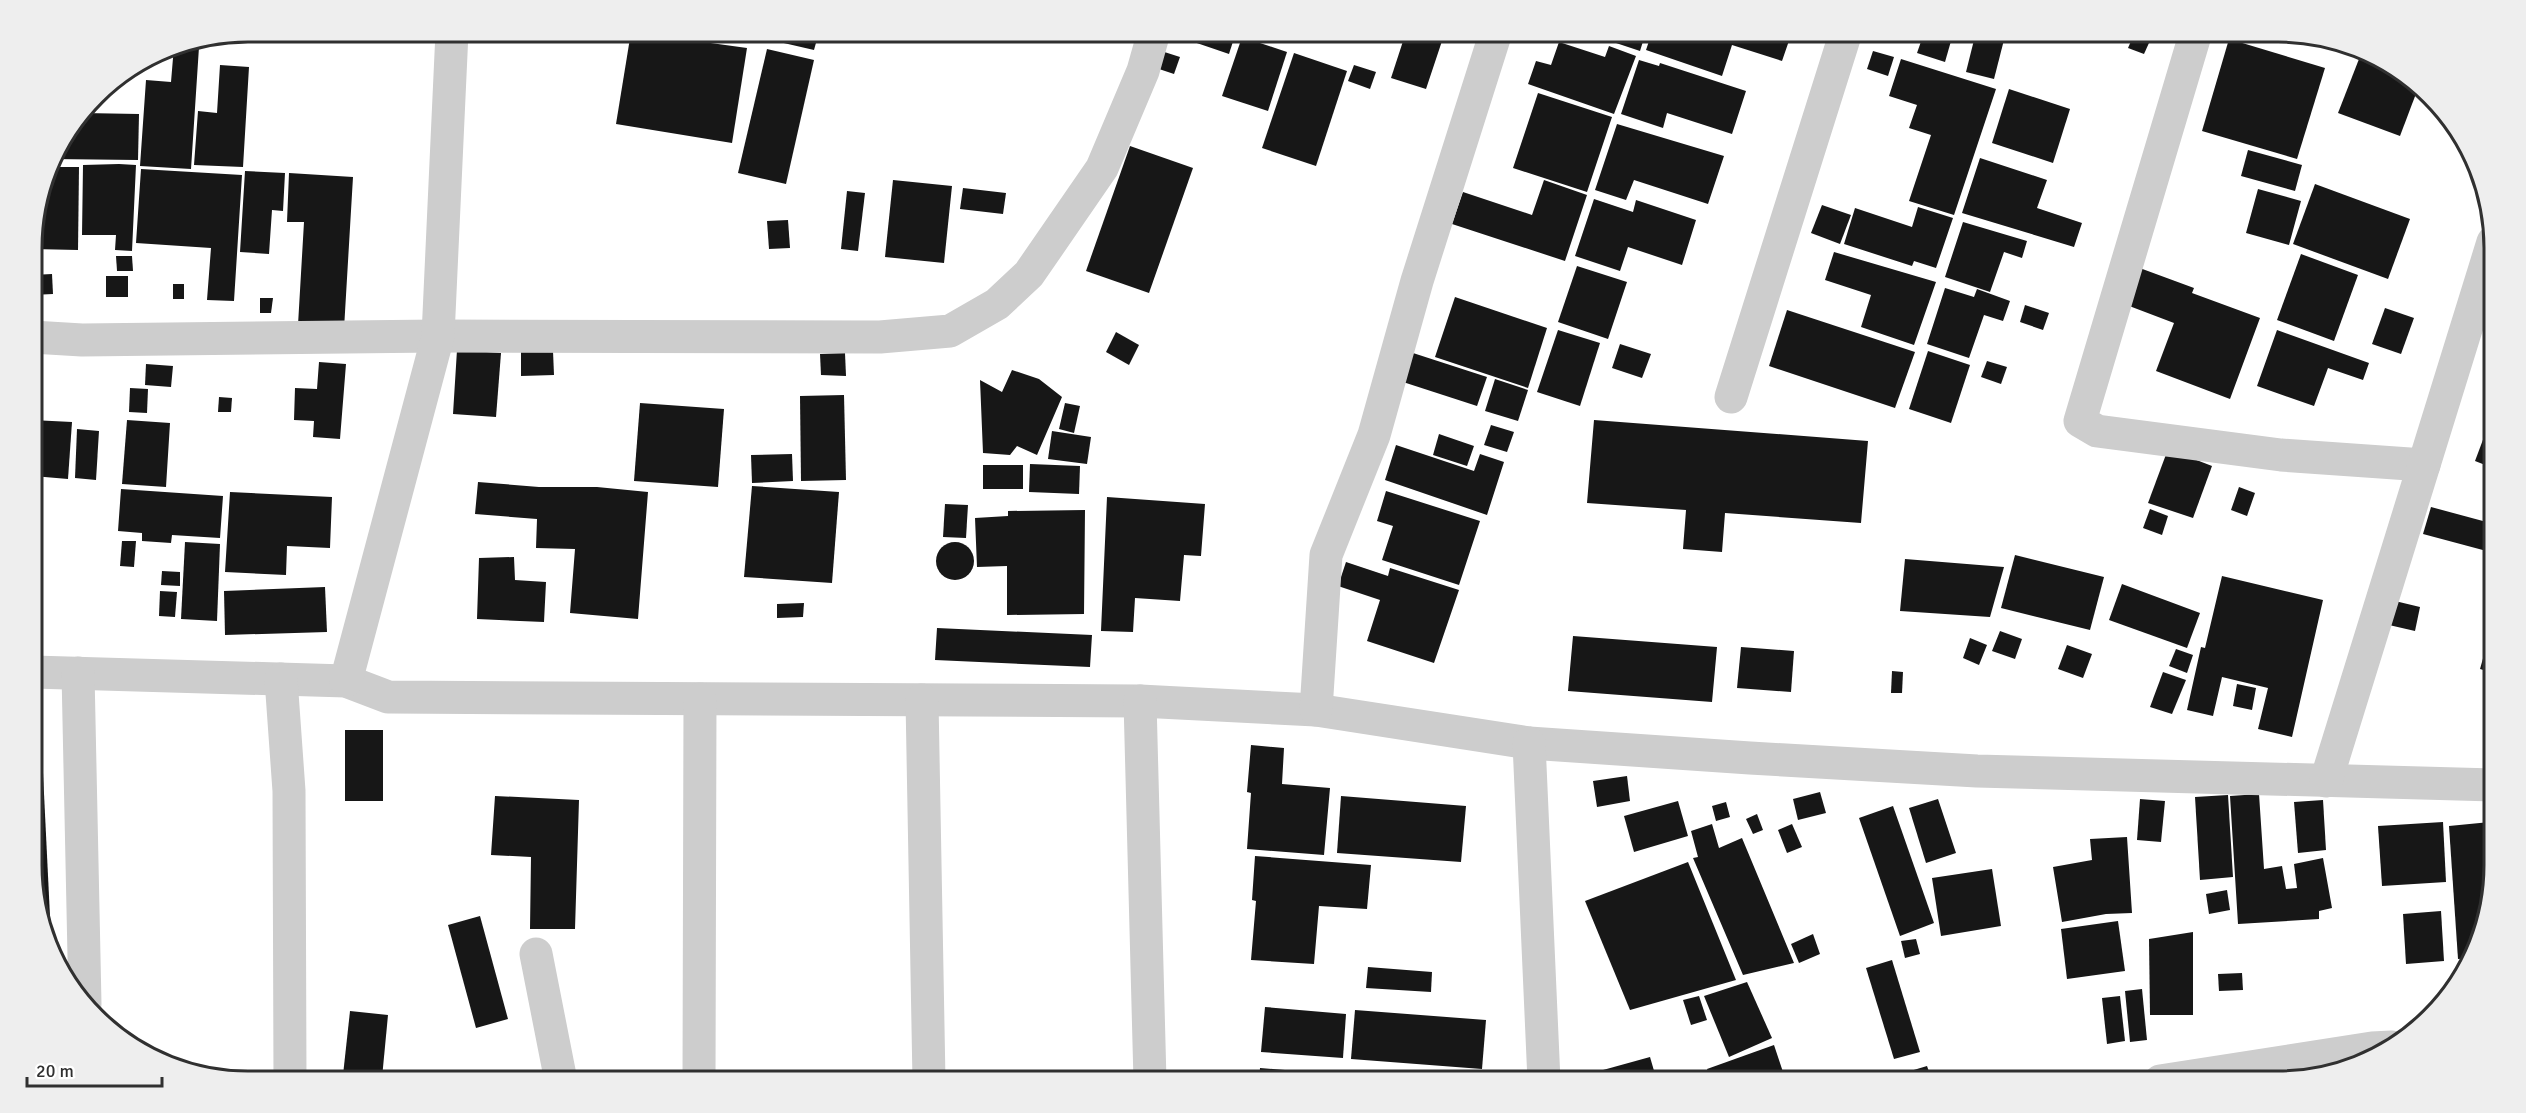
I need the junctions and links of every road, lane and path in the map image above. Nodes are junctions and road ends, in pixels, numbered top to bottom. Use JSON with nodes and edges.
{"nodes":[{"id":1,"x":452,"y":42,"type":"edge"},
{"id":2,"x":1151,"y":42,"type":"edge"},
{"id":3,"x":1493,"y":42,"type":"edge"},
{"id":4,"x":1843,"y":42,"type":"edge"},
{"id":5,"x":2193,"y":42,"type":"edge"},
{"id":6,"x":2484,"y":271,"type":"edge"},
{"id":7,"x":438,"y":336,"type":"junction"},
{"id":8,"x":42,"y":338,"type":"edge"},
{"id":9,"x":1731,"y":397,"type":"dead end"},
{"id":10,"x":2424,"y":465,"type":"junction"},
{"id":11,"x":42,"y":672,"type":"edge"},
{"id":12,"x":78,"y":673,"type":"junction"},
{"id":13,"x":281,"y":680,"type":"junction"},
{"id":14,"x":346,"y":681,"type":"junction"},
{"id":15,"x":700,"y":699,"type":"junction"},
{"id":16,"x":922,"y":700,"type":"junction"},
{"id":17,"x":1140,"y":701,"type":"junction"},
{"id":18,"x":1316,"y":710,"type":"junction"},
{"id":19,"x":1529,"y":743,"type":"junction"},
{"id":20,"x":2326,"y":782,"type":"junction"},
{"id":21,"x":2484,"y":785,"type":"edge"},
{"id":22,"x":536,"y":954,"type":"dead end"},
{"id":23,"x":85,"y":990,"type":"edge"},
{"id":24,"x":2372,"y":1048,"type":"edge"},
{"id":25,"x":290,"y":1071,"type":"edge"},
{"id":26,"x":559,"y":1071,"type":"edge"},
{"id":27,"x":699,"y":1071,"type":"edge"},
{"id":28,"x":929,"y":1071,"type":"edge"},
{"id":29,"x":1150,"y":1071,"type":"edge"},
{"id":30,"x":1544,"y":1071,"type":"edge"},
{"id":31,"x":2224,"y":1071,"type":"edge"}],
"edges":[{"from":1,"to":7,"type":"street"},
{"from":2,"to":7,"type":"street"},
{"from":3,"to":18,"type":"street"},
{"from":4,"to":9,"type":"street"},
{"from":5,"to":10,"type":"street"},
{"from":6,"to":10,"type":"street"},
{"from":7,"to":8,"type":"street"},
{"from":7,"to":14,"type":"street"},
{"from":10,"to":20,"type":"street"},
{"from":11,"to":12,"type":"street"},
{"from":12,"to":13,"type":"street"},
{"from":12,"to":23,"type":"street"},
{"from":13,"to":14,"type":"street"},
{"from":13,"to":25,"type":"street"},
{"from":14,"to":15,"type":"street"},
{"from":15,"to":16,"type":"street"},
{"from":15,"to":27,"type":"street"},
{"from":16,"to":17,"type":"street"},
{"from":16,"to":28,"type":"street"},
{"from":17,"to":18,"type":"street"},
{"from":17,"to":29,"type":"street"},
{"from":18,"to":19,"type":"street"},
{"from":19,"to":20,"type":"street"},
{"from":19,"to":30,"type":"street"},
{"from":20,"to":21,"type":"street"},
{"from":22,"to":26,"type":"street"},
{"from":24,"to":31,"type":"street"}]}
